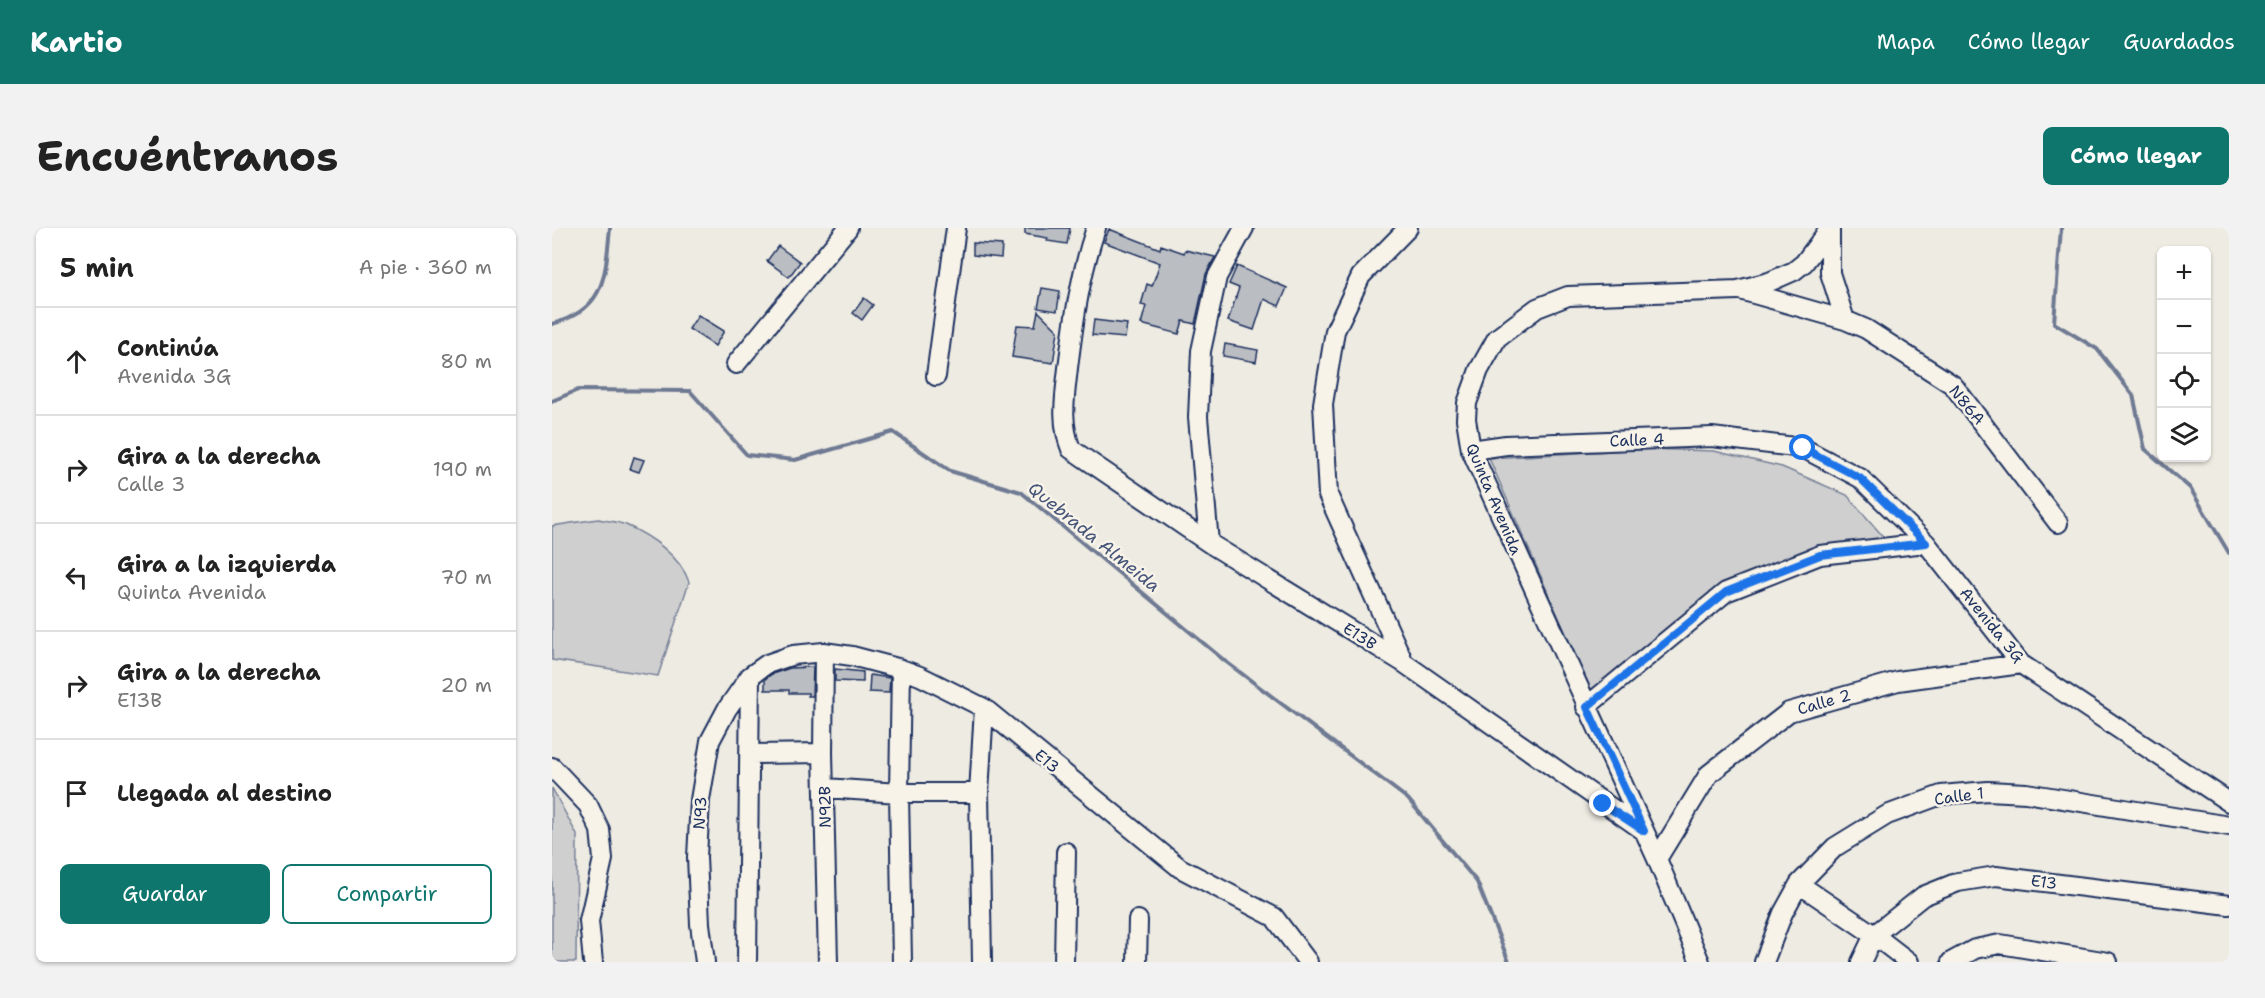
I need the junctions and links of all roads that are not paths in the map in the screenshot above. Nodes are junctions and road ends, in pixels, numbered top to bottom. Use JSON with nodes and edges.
{"nodes":[{"id":1,"x":849,"y":228,"type":"edge"},
{"id":2,"x":956,"y":228,"type":"edge"},
{"id":3,"x":1096,"y":228,"type":"edge"},
{"id":4,"x":1244,"y":228,"type":"edge"},
{"id":5,"x":1408,"y":228,"type":"edge"},
{"id":6,"x":1830,"y":229,"type":"edge"},
{"id":7,"x":1738,"y":290,"type":"junction"},
{"id":8,"x":1845,"y":320,"type":"junction"},
{"id":9,"x":736,"y":364,"type":"dead end"},
{"id":10,"x":936,"y":376,"type":"dead end"},
{"id":11,"x":1803,"y":448,"type":"joint"},
{"id":12,"x":1471,"y":450,"type":"junction"},
{"id":13,"x":2058,"y":523,"type":"dead end"},
{"id":14,"x":1209,"y":543,"type":"junction"},
{"id":15,"x":1926,"y":543,"type":"junction"},
{"id":16,"x":824,"y":652,"type":"junction"},
{"id":17,"x":1404,"y":663,"type":"junction"},
{"id":18,"x":2021,"y":664,"type":"junction"},
{"id":19,"x":901,"y":669,"type":"junction"},
{"id":20,"x":750,"y":676,"type":"junction"},
{"id":21,"x":1587,"y":707,"type":"junction"},
{"id":22,"x":984,"y":708,"type":"junction"},
{"id":23,"x":823,"y":753,"type":"junction"},
{"id":24,"x":749,"y":754,"type":"junction"},
{"id":25,"x":552,"y":767,"type":"edge"},
{"id":26,"x":825,"y":788,"type":"junction"},
{"id":27,"x":899,"y":793,"type":"junction"},
{"id":28,"x":979,"y":793,"type":"junction"},
{"id":29,"x":2229,"y":802,"type":"edge"},
{"id":30,"x":2229,"y":826,"type":"edge"},
{"id":31,"x":1644,"y":831,"type":"junction"},
{"id":32,"x":1066,"y":852,"type":"dead end"},
{"id":33,"x":1657,"y":859,"type":"junction"},
{"id":34,"x":1799,"y":884,"type":"junction"},
{"id":35,"x":2229,"y":905,"type":"edge"},
{"id":36,"x":1138,"y":920,"type":"dead end"},
{"id":37,"x":1874,"y":935,"type":"junction"},
{"id":38,"x":592,"y":962,"type":"edge"},
{"id":39,"x":705,"y":962,"type":"edge"},
{"id":40,"x":747,"y":962,"type":"edge"},
{"id":41,"x":828,"y":962,"type":"edge"},
{"id":42,"x":903,"y":962,"type":"edge"},
{"id":43,"x":982,"y":962,"type":"edge"},
{"id":44,"x":1064,"y":962,"type":"edge"},
{"id":45,"x":1137,"y":962,"type":"edge"},
{"id":46,"x":1308,"y":962,"type":"edge"},
{"id":47,"x":1700,"y":962,"type":"edge"},
{"id":48,"x":1764,"y":962,"type":"edge"},
{"id":49,"x":1861,"y":962,"type":"edge"},
{"id":50,"x":1909,"y":962,"type":"edge"},
{"id":51,"x":1951,"y":962,"type":"edge"},
{"id":52,"x":2108,"y":962,"type":"edge"}],
"edges":[{"from":1,"to":9,"type":"street"},
{"from":2,"to":10,"type":"street"},
{"from":3,"to":14,"type":"street","name":"E13B"},
{"from":4,"to":14,"type":"street"},
{"from":5,"to":17,"type":"street"},
{"from":6,"to":7,"type":"street","name":"Quinta Avenida"},
{"from":6,"to":8,"type":"street"},
{"from":7,"to":8,"type":"street","name":"N86A"},
{"from":7,"to":12,"type":"street","name":"Quinta Avenida"},
{"from":8,"to":13,"type":"street","name":"N86A"},
{"from":11,"to":12,"type":"street","name":"Calle 4"},
{"from":11,"to":15,"type":"street","name":"Avenida 3G"},
{"from":12,"to":21,"type":"street","name":"Quinta Avenida"},
{"from":14,"to":17,"type":"street","name":"E13B"},
{"from":15,"to":18,"type":"street","name":"Avenida 3G"},
{"from":15,"to":21,"type":"street"},
{"from":16,"to":19,"type":"street","name":"E13"},
{"from":16,"to":20,"type":"street","name":"E13"},
{"from":16,"to":23,"type":"street","name":"N92B"},
{"from":17,"to":31,"type":"street","name":"E13B"},
{"from":18,"to":29,"type":"street","name":"Avenida 3G"},
{"from":18,"to":33,"type":"street","name":"Calle 2"},
{"from":19,"to":22,"type":"street","name":"E13"},
{"from":19,"to":27,"type":"street"},
{"from":20,"to":24,"type":"street"},
{"from":20,"to":39,"type":"street","name":"N93"},
{"from":21,"to":31,"type":"street","name":"Quinta Avenida"},
{"from":22,"to":28,"type":"street"},
{"from":22,"to":46,"type":"street","name":"E13"},
{"from":23,"to":24,"type":"street"},
{"from":23,"to":26,"type":"street","name":"N92B"},
{"from":24,"to":40,"type":"street"},
{"from":25,"to":38,"type":"street"},
{"from":26,"to":27,"type":"street"},
{"from":26,"to":41,"type":"street","name":"N92B"},
{"from":27,"to":28,"type":"street"},
{"from":27,"to":42,"type":"street"},
{"from":28,"to":43,"type":"street"},
{"from":30,"to":34,"type":"street","name":"Calle 1"},
{"from":31,"to":33,"type":"street","name":"Quinta Avenida"},
{"from":32,"to":44,"type":"street"},
{"from":33,"to":47,"type":"street","name":"Quinta Avenida"},
{"from":34,"to":37,"type":"street"},
{"from":34,"to":48,"type":"street","name":"Calle 1"},
{"from":35,"to":37,"type":"street","name":"E13"},
{"from":36,"to":45,"type":"street"},
{"from":37,"to":49,"type":"street"},
{"from":37,"to":50,"type":"street"},
{"from":51,"to":52,"type":"street"}]}
